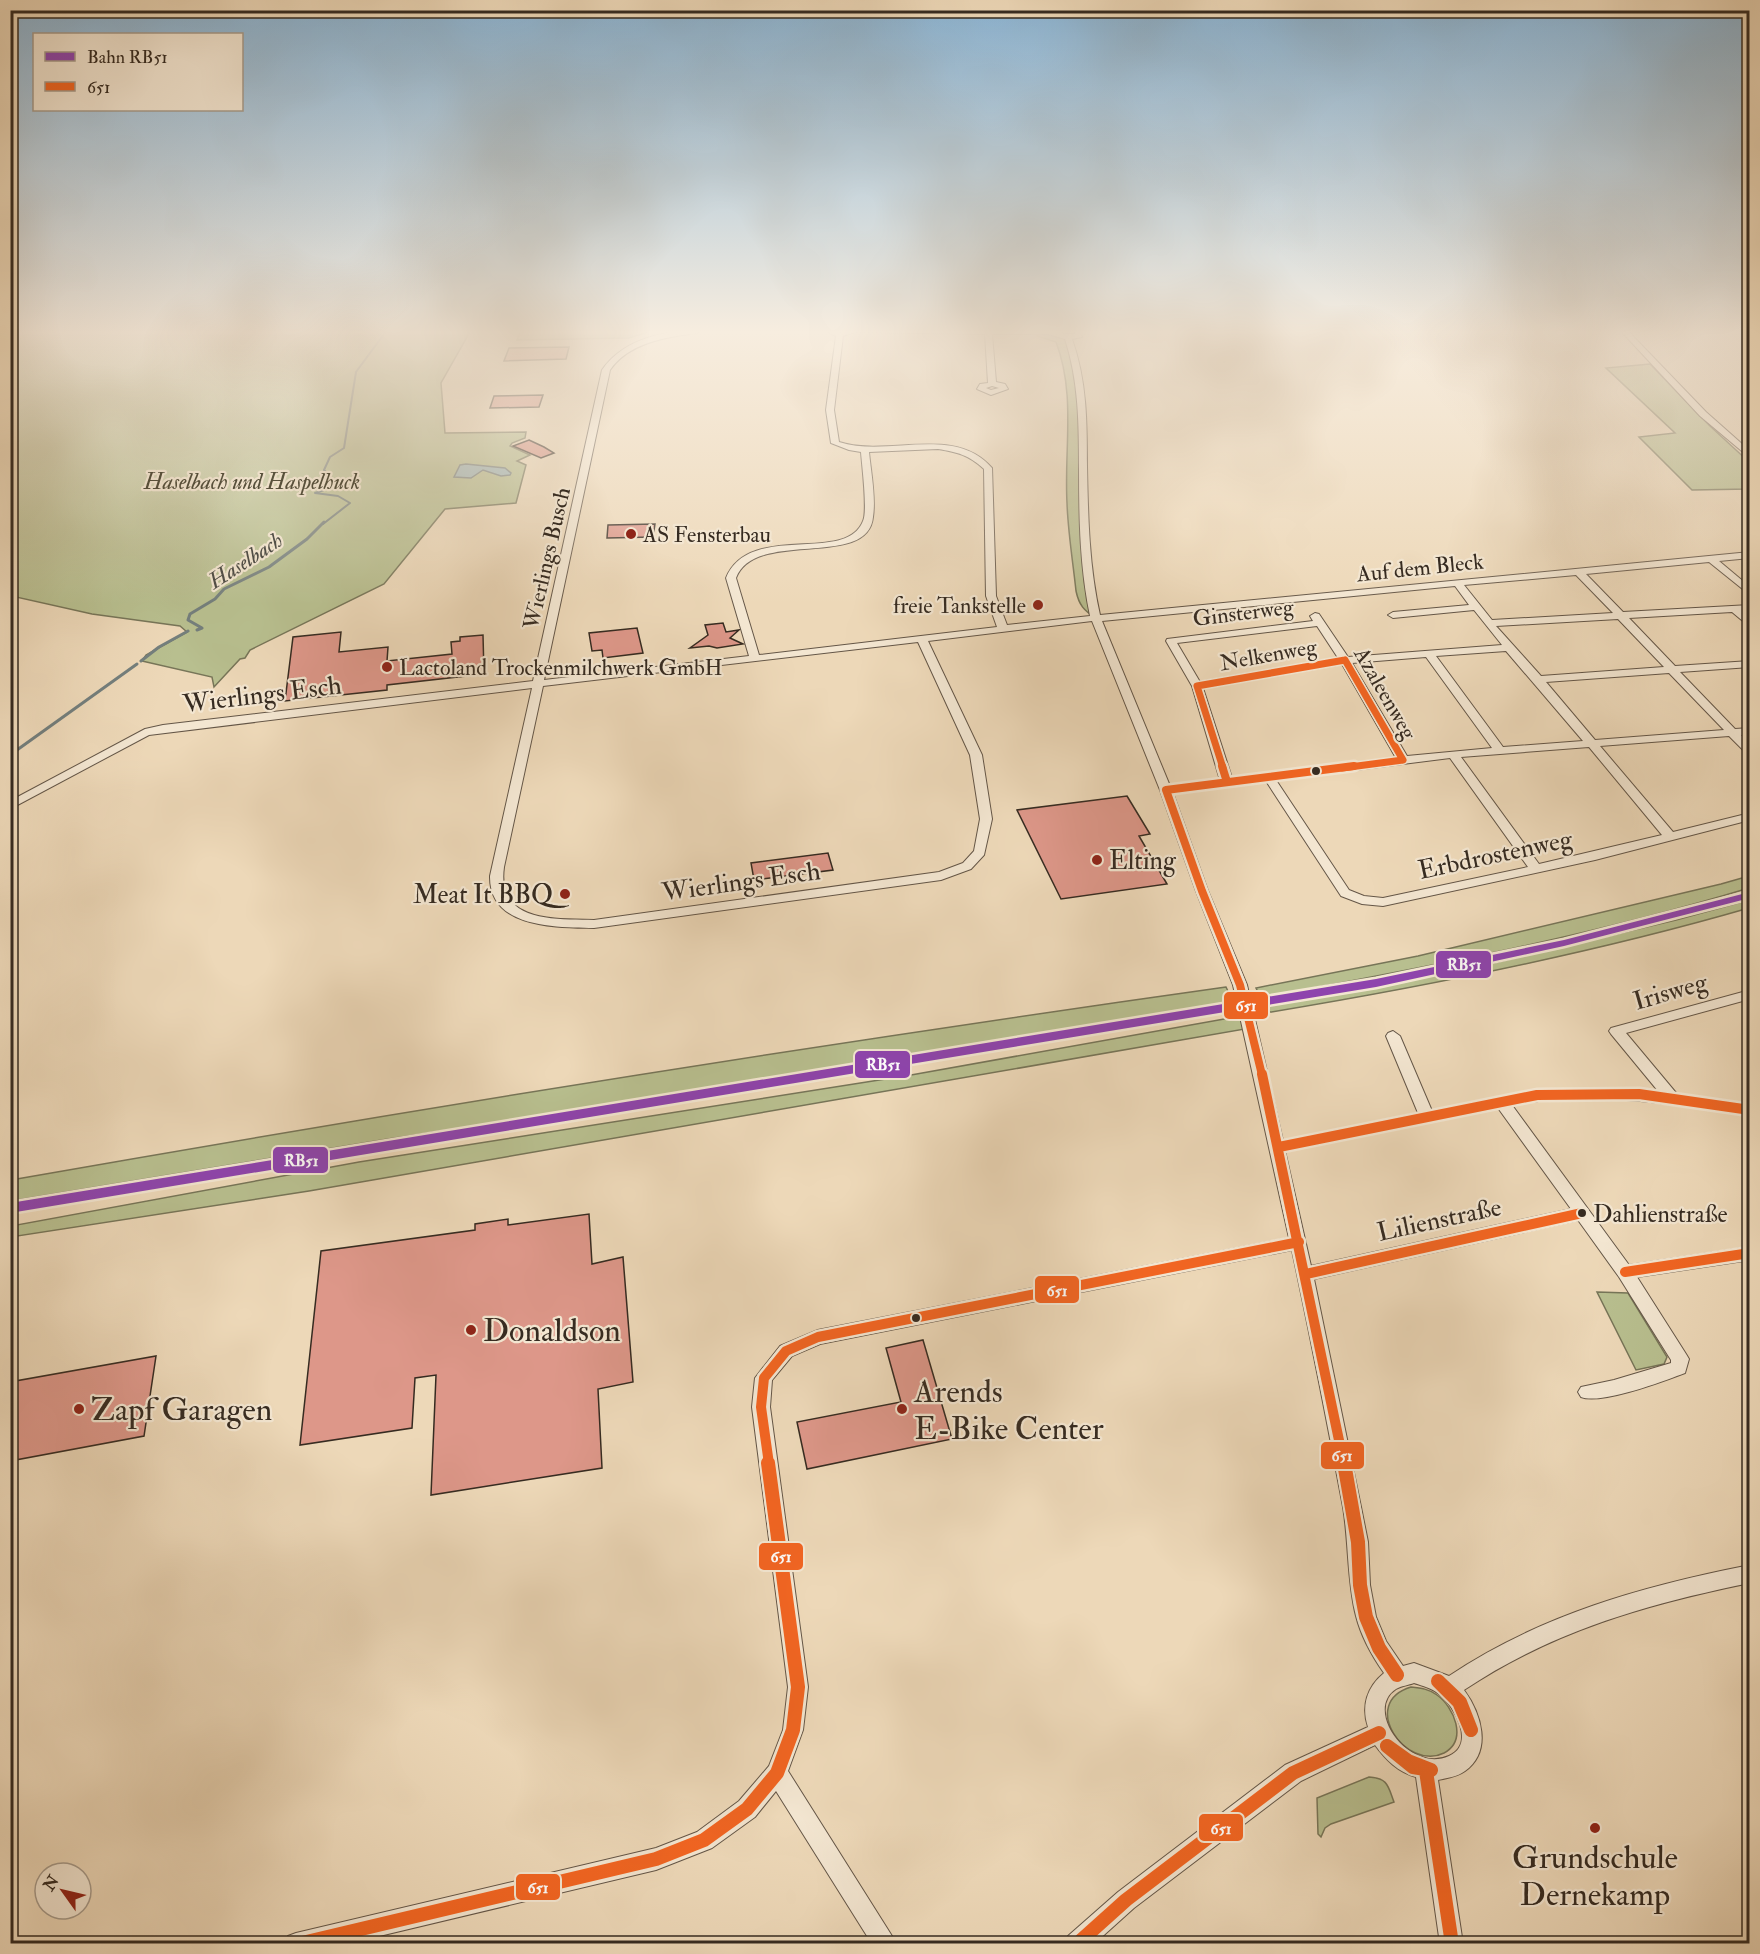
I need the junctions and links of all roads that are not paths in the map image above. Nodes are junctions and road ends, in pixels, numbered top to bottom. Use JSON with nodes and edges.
{"nodes":[{"id":1,"x":595,"y":421,"type":"edge"},
{"id":2,"x":831,"y":421,"type":"edge"},
{"id":3,"x":1082,"y":421,"type":"edge"},
{"id":4,"x":1710,"y":421,"type":"edge"},
{"id":5,"x":865,"y":451,"type":"junction"},
{"id":6,"x":1749,"y":456,"type":"edge"},
{"id":7,"x":1749,"y":555,"type":"edge"},
{"id":8,"x":1711,"y":559,"type":"junction"},
{"id":9,"x":1578,"y":571,"type":"junction"},
{"id":10,"x":1457,"y":582,"type":"junction"},
{"id":11,"x":1749,"y":592,"type":"edge"},
{"id":12,"x":1476,"y":607,"type":"junction"},
{"id":13,"x":1749,"y":608,"type":"edge"},
{"id":14,"x":1734,"y":609,"type":"junction"},
{"id":15,"x":1393,"y":615,"type":"dead end"},
{"id":16,"x":1619,"y":616,"type":"junction"},
{"id":17,"x":1096,"y":618,"type":"junction"},
{"id":18,"x":1317,"y":619,"type":"joint"},
{"id":19,"x":1490,"y":623,"type":"junction"},
{"id":20,"x":1749,"y":624,"type":"edge"},
{"id":21,"x":1003,"y":629,"type":"junction"},
{"id":22,"x":922,"y":639,"type":"junction"},
{"id":23,"x":1509,"y":648,"type":"junction"},
{"id":24,"x":1428,"y":652,"type":"junction"},
{"id":25,"x":755,"y":657,"type":"junction"},
{"id":26,"x":1345,"y":660,"type":"junction"},
{"id":27,"x":1747,"y":668,"type":"edge"},
{"id":28,"x":1672,"y":671,"type":"junction"},
{"id":29,"x":1538,"y":678,"type":"junction"},
{"id":30,"x":536,"y":684,"type":"junction"},
{"id":31,"x":1197,"y":686,"type":"junction"},
{"id":32,"x":1749,"y":731,"type":"edge"},
{"id":33,"x":1731,"y":732,"type":"junction"},
{"id":34,"x":1592,"y":742,"type":"junction"},
{"id":35,"x":1500,"y":750,"type":"junction"},
{"id":36,"x":1749,"y":751,"type":"edge"},
{"id":37,"x":1453,"y":754,"type":"junction"},
{"id":38,"x":1403,"y":760,"type":"junction"},
{"id":39,"x":1269,"y":777,"type":"junction"},
{"id":40,"x":1227,"y":782,"type":"junction"},
{"id":41,"x":1166,"y":790,"type":"junction"},
{"id":42,"x":10,"y":806,"type":"edge"},
{"id":43,"x":1749,"y":816,"type":"edge"},
{"id":44,"x":1670,"y":837,"type":"junction"},
{"id":45,"x":1535,"y":868,"type":"junction"},
{"id":46,"x":1749,"y":994,"type":"edge"},
{"id":47,"x":1393,"y":1036,"type":"dead end"},
{"id":48,"x":1671,"y":1097,"type":"junction"},
{"id":49,"x":1501,"y":1102,"type":"junction"},
{"id":50,"x":1749,"y":1110,"type":"edge"},
{"id":51,"x":1427,"y":1117,"type":"junction"},
{"id":52,"x":1279,"y":1148,"type":"junction"},
{"id":53,"x":1582,"y":1213,"type":"junction"},
{"id":54,"x":1299,"y":1242,"type":"junction"},
{"id":55,"x":1749,"y":1253,"type":"edge"},
{"id":56,"x":1625,"y":1272,"type":"junction"},
{"id":57,"x":1306,"y":1274,"type":"junction"},
{"id":58,"x":1587,"y":1392,"type":"dead end"},
{"id":59,"x":1749,"y":1574,"type":"edge"},
{"id":60,"x":1397,"y":1675,"type":"junction"},
{"id":61,"x":1449,"y":1688,"type":"junction"},
{"id":62,"x":1379,"y":1733,"type":"junction"},
{"id":63,"x":1426,"y":1771,"type":"junction"},
{"id":64,"x":777,"y":1773,"type":"junction"},
{"id":65,"x":359,"y":1937,"type":"edge"},
{"id":66,"x":296,"y":1944,"type":"edge"},
{"id":67,"x":886,"y":1944,"type":"edge"},
{"id":68,"x":1076,"y":1944,"type":"edge"},
{"id":69,"x":1452,"y":1944,"type":"edge"}],
"edges":[{"from":1,"to":30,"type":"street","name":"Wierlings Busch"},
{"from":2,"to":5,"type":"street"},
{"from":3,"to":17,"type":"street"},
{"from":4,"to":6,"type":"street"},
{"from":5,"to":21,"type":"street"},
{"from":5,"to":25,"type":"street"},
{"from":7,"to":8,"type":"street","name":"Auf dem Bleck"},
{"from":8,"to":9,"type":"street","name":"Auf dem Bleck"},
{"from":8,"to":11,"type":"street"},
{"from":9,"to":10,"type":"street","name":"Auf dem Bleck"},
{"from":9,"to":16,"type":"street"},
{"from":10,"to":12,"type":"street"},
{"from":10,"to":17,"type":"street","name":"Auf dem Bleck"},
{"from":12,"to":15,"type":"street"},
{"from":12,"to":19,"type":"street"},
{"from":13,"to":14,"type":"street"},
{"from":14,"to":16,"type":"street"},
{"from":14,"to":20,"type":"street"},
{"from":16,"to":19,"type":"street"},
{"from":16,"to":28,"type":"street"},
{"from":17,"to":21,"type":"street","name":"Wierlings Esch"},
{"from":17,"to":41,"type":"street"},
{"from":18,"to":26,"type":"street","name":"Azaleenweg"},
{"from":18,"to":31,"type":"street","name":"Ginsterweg"},
{"from":19,"to":23,"type":"street"},
{"from":21,"to":22,"type":"street","name":"Wierlings Esch"},
{"from":22,"to":25,"type":"street","name":"Wierlings Esch"},
{"from":22,"to":30,"type":"street","name":"Wierlings Esch"},
{"from":23,"to":24,"type":"street","name":"Nelkenweg"},
{"from":23,"to":29,"type":"street"},
{"from":24,"to":26,"type":"street","name":"Nelkenweg"},
{"from":24,"to":35,"type":"street"},
{"from":25,"to":30,"type":"street","name":"Wierlings Esch"},
{"from":26,"to":31,"type":"street","name":"Nelkenweg"},
{"from":26,"to":38,"type":"street","name":"Azaleenweg"},
{"from":27,"to":28,"type":"street"},
{"from":28,"to":29,"type":"street"},
{"from":28,"to":33,"type":"street"},
{"from":29,"to":34,"type":"street"},
{"from":30,"to":42,"type":"street","name":"Wierlings Esch"},
{"from":31,"to":40,"type":"street"},
{"from":32,"to":33,"type":"street"},
{"from":33,"to":34,"type":"street"},
{"from":33,"to":36,"type":"street"},
{"from":34,"to":35,"type":"street"},
{"from":34,"to":44,"type":"street"},
{"from":35,"to":37,"type":"street"},
{"from":37,"to":38,"type":"street"},
{"from":37,"to":45,"type":"street"},
{"from":38,"to":39,"type":"street"},
{"from":39,"to":40,"type":"street"},
{"from":39,"to":45,"type":"street","name":"Erbdrostenweg"},
{"from":40,"to":41,"type":"street"},
{"from":41,"to":52,"type":"street"},
{"from":43,"to":44,"type":"street","name":"Erbdrostenweg"},
{"from":44,"to":45,"type":"street","name":"Erbdrostenweg"},
{"from":46,"to":48,"type":"street","name":"Irisweg"},
{"from":47,"to":51,"type":"street"},
{"from":48,"to":49,"type":"street"},
{"from":48,"to":50,"type":"street"},
{"from":49,"to":51,"type":"street"},
{"from":49,"to":53,"type":"street"},
{"from":51,"to":52,"type":"street"},
{"from":52,"to":54,"type":"street"},
{"from":53,"to":56,"type":"street"},
{"from":53,"to":57,"type":"street","name":"Lilienstraße"},
{"from":54,"to":57,"type":"street"},
{"from":54,"to":64,"type":"street"},
{"from":55,"to":56,"type":"street"},
{"from":56,"to":58,"type":"street"},
{"from":57,"to":60,"type":"street"},
{"from":59,"to":61,"type":"street"},
{"from":60,"to":61,"type":"street"},
{"from":60,"to":62,"type":"street"},
{"from":61,"to":63,"type":"street"},
{"from":62,"to":63,"type":"street"},
{"from":62,"to":68,"type":"street"},
{"from":63,"to":69,"type":"street"},
{"from":64,"to":65,"type":"street"},
{"from":64,"to":67,"type":"street"},
{"from":65,"to":66,"type":"street"}]}
